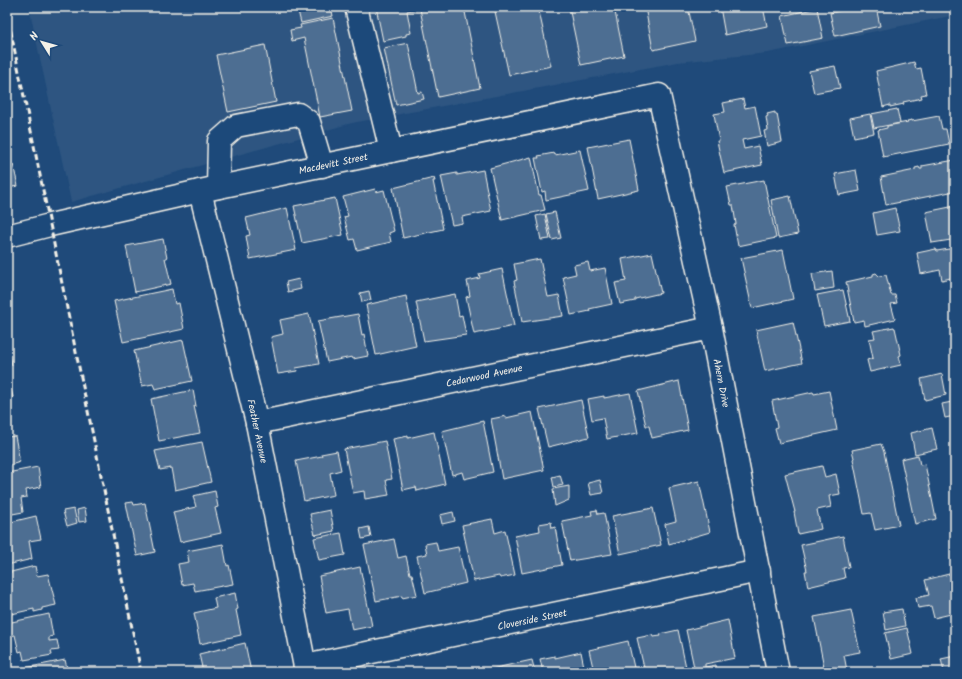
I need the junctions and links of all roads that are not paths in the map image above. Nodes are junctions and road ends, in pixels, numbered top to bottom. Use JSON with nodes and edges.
{"nodes":[{"id":1,"x":356,"y":7,"type":"edge"},
{"id":2,"x":659,"y":95,"type":"joint"},
{"id":3,"x":391,"y":151,"type":"junction"},
{"id":4,"x":322,"y":166,"type":"junction"},
{"id":5,"x":209,"y":189,"type":"junction"},
{"id":6,"x":7,"y":236,"type":"edge"},
{"id":7,"x":711,"y":328,"type":"junction"},
{"id":8,"x":257,"y":423,"type":"junction"},
{"id":9,"x":759,"y":571,"type":"junction"},
{"id":10,"x":305,"y":669,"type":"edge"},
{"id":11,"x":778,"y":672,"type":"edge"}],
"edges":[{"from":1,"to":3,"type":"street"},
{"from":2,"to":3,"type":"street","name":"Macdevitt Street"},
{"from":2,"to":7,"type":"street","name":"Ahern Drive"},
{"from":3,"to":4,"type":"street","name":"Macdevitt Street"},
{"from":4,"to":5,"type":"street","name":"Macdevitt Street"},
{"from":4,"to":5,"type":"street","name":"Feather Avenue"},
{"from":5,"to":6,"type":"street","name":"Macdevitt Street"},
{"from":5,"to":8,"type":"street","name":"Feather Avenue"},
{"from":7,"to":8,"type":"street","name":"Cedarwood Avenue"},
{"from":7,"to":9,"type":"street","name":"Ahern Drive"},
{"from":8,"to":10,"type":"street","name":"Feather Avenue"},
{"from":9,"to":10,"type":"street","name":"Cloverside Street"},
{"from":9,"to":11,"type":"street","name":"Ahern Drive"}]}
